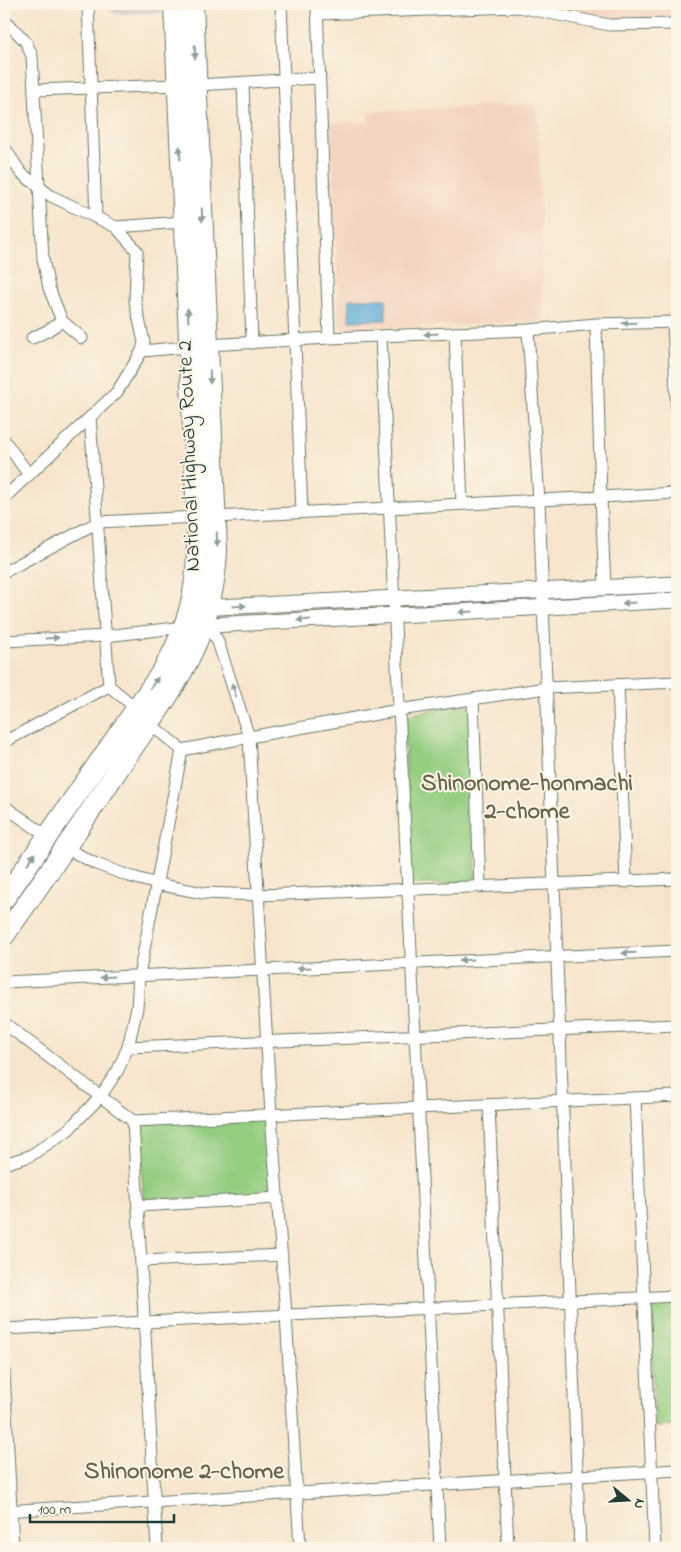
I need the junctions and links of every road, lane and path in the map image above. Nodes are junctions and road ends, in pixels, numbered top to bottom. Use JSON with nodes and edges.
{"nodes":[{"id":1,"x":88,"y":4,"type":"edge"},
{"id":2,"x":174,"y":4,"type":"edge"},
{"id":3,"x":193,"y":4,"type":"edge"},
{"id":4,"x":281,"y":4,"type":"edge"},
{"id":5,"x":317,"y":9,"type":"edge"},
{"id":6,"x":4,"y":19,"type":"edge"},
{"id":7,"x":677,"y":24,"type":"edge"},
{"id":8,"x":319,"y":78,"type":"junction"},
{"id":9,"x":285,"y":80,"type":"junction"},
{"id":10,"x":243,"y":82,"type":"junction"},
{"id":11,"x":187,"y":85,"type":"junction"},
{"id":12,"x":91,"y":88,"type":"junction"},
{"id":13,"x":34,"y":90,"type":"junction"},
{"id":14,"x":4,"y":147,"type":"edge"},
{"id":15,"x":39,"y":187,"type":"junction"},
{"id":16,"x":96,"y":218,"type":"junction"},
{"id":17,"x":183,"y":222,"type":"junction"},
{"id":18,"x":116,"y":227,"type":"junction"},
{"id":19,"x":62,"y":321,"type":"junction"},
{"id":20,"x":675,"y":322,"type":"edge"},
{"id":21,"x":596,"y":324,"type":"junction"},
{"id":22,"x":528,"y":330,"type":"junction"},
{"id":23,"x":455,"y":333,"type":"junction"},
{"id":24,"x":381,"y":337,"type":"junction"},
{"id":25,"x":32,"y":338,"type":"dead end"},
{"id":26,"x":82,"y":338,"type":"dead end"},
{"id":27,"x":329,"y":338,"type":"junction"},
{"id":28,"x":294,"y":341,"type":"junction"},
{"id":29,"x":252,"y":343,"type":"junction"},
{"id":30,"x":198,"y":346,"type":"junction"},
{"id":31,"x":142,"y":351,"type":"junction"},
{"id":32,"x":677,"y":414,"type":"edge"},
{"id":33,"x":90,"y":417,"type":"junction"},
{"id":34,"x":4,"y":440,"type":"edge"},
{"id":35,"x":29,"y":475,"type":"junction"},
{"id":36,"x":677,"y":493,"type":"edge"},
{"id":37,"x":4,"y":498,"type":"edge"},
{"id":38,"x":601,"y":498,"type":"junction"},
{"id":39,"x":539,"y":501,"type":"junction"},
{"id":40,"x":462,"y":504,"type":"junction"},
{"id":41,"x":389,"y":508,"type":"junction"},
{"id":42,"x":302,"y":512,"type":"junction"},
{"id":43,"x":207,"y":517,"type":"junction"},
{"id":44,"x":98,"y":522,"type":"junction"},
{"id":45,"x":4,"y":572,"type":"edge"},
{"id":46,"x":677,"y":584,"type":"edge"},
{"id":47,"x":605,"y":587,"type":"junction"},
{"id":48,"x":542,"y":591,"type":"junction"},
{"id":49,"x":393,"y":598,"type":"junction"},
{"id":50,"x":677,"y":600,"type":"edge"},
{"id":51,"x":542,"y":608,"type":"junction"},
{"id":52,"x":201,"y":614,"type":"junction"},
{"id":53,"x":394,"y":616,"type":"junction"},
{"id":54,"x":184,"y":627,"type":"junction"},
{"id":55,"x":106,"y":636,"type":"junction"},
{"id":56,"x":4,"y":641,"type":"edge"},
{"id":57,"x":677,"y":682,"type":"edge"},
{"id":58,"x":618,"y":684,"type":"junction"},
{"id":59,"x":109,"y":686,"type":"junction"},
{"id":60,"x":546,"y":688,"type":"junction"},
{"id":61,"x":473,"y":699,"type":"junction"},
{"id":62,"x":136,"y":708,"type":"junction"},
{"id":63,"x":399,"y":710,"type":"junction"},
{"id":64,"x":149,"y":723,"type":"junction"},
{"id":65,"x":249,"y":737,"type":"junction"},
{"id":66,"x":4,"y":742,"type":"edge"},
{"id":67,"x":182,"y":750,"type":"junction"},
{"id":68,"x":4,"y":806,"type":"edge"},
{"id":69,"x":48,"y":836,"type":"junction"},
{"id":70,"x":66,"y":848,"type":"junction"},
{"id":71,"x":677,"y":880,"type":"edge"},
{"id":72,"x":626,"y":882,"type":"junction"},
{"id":73,"x":157,"y":884,"type":"junction"},
{"id":74,"x":555,"y":884,"type":"junction"},
{"id":75,"x":480,"y":887,"type":"junction"},
{"id":76,"x":408,"y":890,"type":"junction"},
{"id":77,"x":258,"y":895,"type":"junction"},
{"id":78,"x":4,"y":900,"type":"edge"},
{"id":79,"x":4,"y":936,"type":"edge"},
{"id":80,"x":677,"y":951,"type":"edge"},
{"id":81,"x":557,"y":956,"type":"junction"},
{"id":82,"x":412,"y":962,"type":"junction"},
{"id":83,"x":263,"y":970,"type":"junction"},
{"id":84,"x":139,"y":976,"type":"junction"},
{"id":85,"x":4,"y":982,"type":"edge"},
{"id":86,"x":4,"y":1023,"type":"edge"},
{"id":87,"x":677,"y":1025,"type":"edge"},
{"id":88,"x":560,"y":1030,"type":"junction"},
{"id":89,"x":416,"y":1036,"type":"junction"},
{"id":90,"x":268,"y":1042,"type":"junction"},
{"id":91,"x":128,"y":1048,"type":"junction"},
{"id":92,"x":677,"y":1096,"type":"edge"},
{"id":93,"x":100,"y":1098,"type":"junction"},
{"id":94,"x":635,"y":1098,"type":"junction"},
{"id":95,"x":562,"y":1101,"type":"junction"},
{"id":96,"x":489,"y":1105,"type":"junction"},
{"id":97,"x":419,"y":1108,"type":"junction"},
{"id":98,"x":271,"y":1114,"type":"junction"},
{"id":99,"x":133,"y":1121,"type":"junction"},
{"id":100,"x":4,"y":1164,"type":"edge"},
{"id":101,"x":278,"y":1198,"type":"junction"},
{"id":102,"x":138,"y":1206,"type":"junction"},
{"id":103,"x":282,"y":1255,"type":"junction"},
{"id":104,"x":141,"y":1261,"type":"junction"},
{"id":105,"x":677,"y":1296,"type":"edge"},
{"id":106,"x":644,"y":1298,"type":"junction"},
{"id":107,"x":571,"y":1301,"type":"junction"},
{"id":108,"x":498,"y":1306,"type":"junction"},
{"id":109,"x":428,"y":1309,"type":"junction"},
{"id":110,"x":286,"y":1315,"type":"junction"},
{"id":111,"x":144,"y":1322,"type":"junction"},
{"id":112,"x":4,"y":1329,"type":"edge"},
{"id":113,"x":4,"y":1372,"type":"edge"},
{"id":114,"x":5,"y":1420,"type":"edge"},
{"id":115,"x":677,"y":1470,"type":"edge"},
{"id":116,"x":652,"y":1472,"type":"junction"},
{"id":117,"x":578,"y":1476,"type":"junction"},
{"id":118,"x":505,"y":1480,"type":"junction"},
{"id":119,"x":436,"y":1484,"type":"junction"},
{"id":120,"x":297,"y":1494,"type":"junction"},
{"id":121,"x":154,"y":1501,"type":"junction"},
{"id":122,"x":8,"y":1511,"type":"edge"},
{"id":123,"x":13,"y":1548,"type":"edge"},
{"id":124,"x":157,"y":1548,"type":"edge"},
{"id":125,"x":300,"y":1548,"type":"edge"},
{"id":126,"x":440,"y":1548,"type":"edge"},
{"id":127,"x":508,"y":1548,"type":"edge"},
{"id":128,"x":580,"y":1548,"type":"edge"},
{"id":129,"x":655,"y":1548,"type":"edge"}],
"edges":[{"from":1,"to":12,"type":"street"},
{"from":2,"to":11,"type":"highway","name":"National Highway Route 2"},
{"from":3,"to":11,"type":"highway","name":"National Highway Route 2","one_way":true},
{"from":4,"to":9,"type":"street"},
{"from":5,"to":7,"type":"street"},
{"from":5,"to":8,"type":"street"},
{"from":6,"to":13,"type":"street"},
{"from":8,"to":9,"type":"street"},
{"from":8,"to":27,"type":"street"},
{"from":9,"to":10,"type":"street"},
{"from":9,"to":28,"type":"street"},
{"from":10,"to":11,"type":"street"},
{"from":10,"to":29,"type":"street"},
{"from":11,"to":12,"type":"street"},
{"from":17,"to":11,"type":"highway","name":"National Highway Route 2","one_way":true},
{"from":11,"to":30,"type":"highway","name":"National Highway Route 2","one_way":true},
{"from":12,"to":13,"type":"street"},
{"from":12,"to":16,"type":"street"},
{"from":13,"to":15,"type":"street"},
{"from":14,"to":15,"type":"street"},
{"from":15,"to":16,"type":"street"},
{"from":15,"to":19,"type":"street"},
{"from":16,"to":18,"type":"street"},
{"from":17,"to":18,"type":"street"},
{"from":30,"to":17,"type":"highway","name":"National Highway Route 2","one_way":true},
{"from":18,"to":31,"type":"street"},
{"from":19,"to":25,"type":"street"},
{"from":19,"to":26,"type":"street"},
{"from":20,"to":21,"type":"street","one_way":true},
{"from":20,"to":32,"type":"street"},
{"from":21,"to":22,"type":"street"},
{"from":21,"to":38,"type":"street"},
{"from":22,"to":23,"type":"street"},
{"from":22,"to":39,"type":"street"},
{"from":23,"to":24,"type":"street","one_way":true},
{"from":23,"to":40,"type":"street"},
{"from":24,"to":27,"type":"street"},
{"from":24,"to":41,"type":"street"},
{"from":27,"to":28,"type":"street"},
{"from":28,"to":29,"type":"street"},
{"from":28,"to":42,"type":"street"},
{"from":29,"to":30,"type":"street"},
{"from":30,"to":31,"type":"street"},
{"from":30,"to":43,"type":"highway","name":"National Highway Route 2"},
{"from":31,"to":33,"type":"street"},
{"from":33,"to":35,"type":"street"},
{"from":33,"to":44,"type":"street"},
{"from":34,"to":35,"type":"street"},
{"from":35,"to":37,"type":"street"},
{"from":36,"to":38,"type":"street"},
{"from":38,"to":39,"type":"street"},
{"from":38,"to":47,"type":"street"},
{"from":39,"to":40,"type":"street"},
{"from":39,"to":48,"type":"street"},
{"from":40,"to":41,"type":"street"},
{"from":41,"to":42,"type":"street"},
{"from":41,"to":49,"type":"street"},
{"from":42,"to":43,"type":"street"},
{"from":43,"to":44,"type":"street"},
{"from":43,"to":52,"type":"highway","name":"National Highway Route 2"},
{"from":44,"to":45,"type":"street"},
{"from":44,"to":55,"type":"street"},
{"from":46,"to":47,"type":"street"},
{"from":47,"to":48,"type":"street"},
{"from":48,"to":49,"type":"street"},
{"from":48,"to":51,"type":"street"},
{"from":52,"to":49,"type":"street","one_way":true},
{"from":49,"to":53,"type":"street"},
{"from":50,"to":51,"type":"street","one_way":true},
{"from":51,"to":53,"type":"street","one_way":true},
{"from":51,"to":60,"type":"street"},
{"from":53,"to":52,"type":"street","one_way":true},
{"from":52,"to":54,"type":"highway","name":"National Highway Route 2"},
{"from":52,"to":64,"type":"highway","name":"National Highway Route 2"},
{"from":65,"to":52,"type":"street","one_way":true},
{"from":53,"to":63,"type":"street"},
{"from":54,"to":55,"type":"street"},
{"from":62,"to":54,"type":"highway","name":"National Highway Route 2","one_way":true},
{"from":56,"to":55,"type":"street","one_way":true},
{"from":55,"to":59,"type":"street"},
{"from":57,"to":58,"type":"street"},
{"from":58,"to":60,"type":"street"},
{"from":58,"to":72,"type":"street"},
{"from":59,"to":62,"type":"street"},
{"from":59,"to":66,"type":"street"},
{"from":60,"to":61,"type":"street"},
{"from":60,"to":74,"type":"street"},
{"from":61,"to":63,"type":"street"},
{"from":61,"to":75,"type":"street"},
{"from":62,"to":69,"type":"highway","name":"National Highway Route 2"},
{"from":63,"to":65,"type":"street"},
{"from":63,"to":76,"type":"street"},
{"from":64,"to":67,"type":"street"},
{"from":64,"to":70,"type":"highway","name":"National Highway Route 2"},
{"from":65,"to":67,"type":"street"},
{"from":65,"to":77,"type":"street"},
{"from":67,"to":73,"type":"street"},
{"from":68,"to":69,"type":"street"},
{"from":78,"to":69,"type":"highway","name":"National Highway Route 2","one_way":true},
{"from":70,"to":73,"type":"street"},
{"from":70,"to":79,"type":"highway","name":"National Highway Route 2"},
{"from":71,"to":72,"type":"street"},
{"from":72,"to":74,"type":"street"},
{"from":73,"to":77,"type":"street"},
{"from":73,"to":84,"type":"street"},
{"from":74,"to":75,"type":"street"},
{"from":74,"to":81,"type":"street"},
{"from":75,"to":76,"type":"street"},
{"from":76,"to":77,"type":"street"},
{"from":76,"to":82,"type":"street"},
{"from":77,"to":83,"type":"street"},
{"from":80,"to":81,"type":"street","one_way":true},
{"from":81,"to":82,"type":"street","one_way":true},
{"from":81,"to":88,"type":"street"},
{"from":82,"to":83,"type":"street","one_way":true},
{"from":82,"to":89,"type":"street"},
{"from":83,"to":84,"type":"street"},
{"from":83,"to":90,"type":"street"},
{"from":84,"to":85,"type":"street","one_way":true},
{"from":84,"to":91,"type":"street"},
{"from":86,"to":93,"type":"street"},
{"from":87,"to":88,"type":"street"},
{"from":88,"to":89,"type":"street"},
{"from":88,"to":95,"type":"street"},
{"from":89,"to":90,"type":"street"},
{"from":89,"to":97,"type":"street"},
{"from":90,"to":91,"type":"street"},
{"from":90,"to":98,"type":"street"},
{"from":91,"to":93,"type":"street"},
{"from":92,"to":94,"type":"street"},
{"from":93,"to":99,"type":"street"},
{"from":93,"to":100,"type":"street"},
{"from":94,"to":95,"type":"street"},
{"from":94,"to":106,"type":"street"},
{"from":95,"to":96,"type":"street"},
{"from":95,"to":107,"type":"street"},
{"from":96,"to":97,"type":"street"},
{"from":96,"to":108,"type":"street"},
{"from":97,"to":98,"type":"street"},
{"from":97,"to":109,"type":"street"},
{"from":98,"to":99,"type":"street"},
{"from":98,"to":101,"type":"street"},
{"from":99,"to":102,"type":"street"},
{"from":101,"to":102,"type":"street"},
{"from":101,"to":103,"type":"street"},
{"from":102,"to":104,"type":"street"},
{"from":103,"to":104,"type":"street"},
{"from":103,"to":110,"type":"street"},
{"from":104,"to":111,"type":"street"},
{"from":105,"to":106,"type":"street"},
{"from":106,"to":107,"type":"street"},
{"from":106,"to":116,"type":"street"},
{"from":107,"to":108,"type":"street"},
{"from":107,"to":117,"type":"street"},
{"from":108,"to":109,"type":"street"},
{"from":108,"to":118,"type":"street"},
{"from":109,"to":110,"type":"street"},
{"from":109,"to":119,"type":"street"},
{"from":110,"to":111,"type":"street"},
{"from":110,"to":120,"type":"street"},
{"from":111,"to":112,"type":"street"},
{"from":111,"to":121,"type":"street"},
{"from":113,"to":114,"type":"street"},
{"from":114,"to":122,"type":"street"},
{"from":115,"to":116,"type":"street"},
{"from":116,"to":117,"type":"street"},
{"from":116,"to":129,"type":"street"},
{"from":117,"to":118,"type":"street"},
{"from":117,"to":128,"type":"street"},
{"from":118,"to":119,"type":"street"},
{"from":118,"to":127,"type":"street"},
{"from":119,"to":120,"type":"street"},
{"from":119,"to":126,"type":"street"},
{"from":120,"to":121,"type":"street"},
{"from":120,"to":125,"type":"street"},
{"from":121,"to":122,"type":"street"},
{"from":121,"to":124,"type":"street"},
{"from":122,"to":123,"type":"street"}]}
